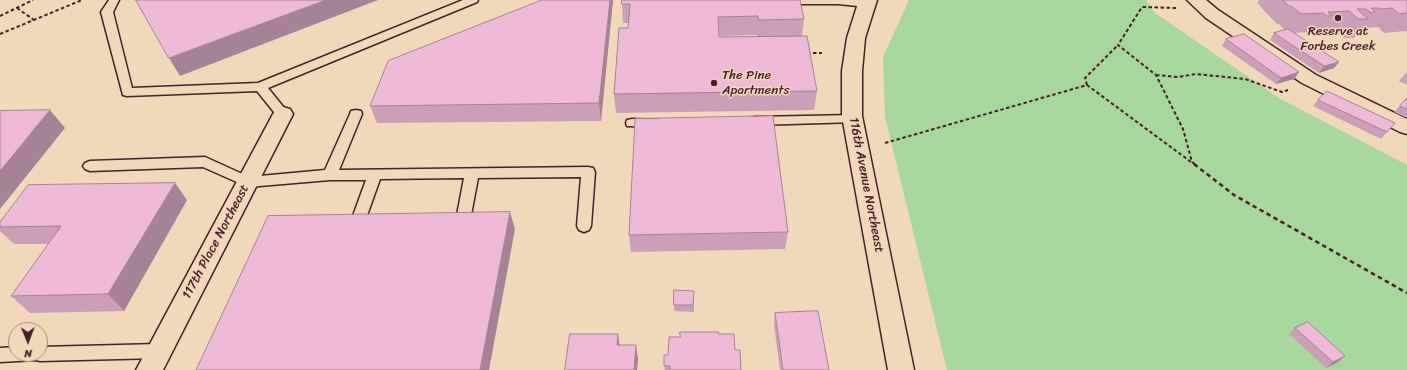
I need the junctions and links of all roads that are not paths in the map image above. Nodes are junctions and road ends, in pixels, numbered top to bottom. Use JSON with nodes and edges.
{"nodes":[{"id":1,"x":114,"y":0,"type":"edge"},
{"id":2,"x":473,"y":0,"type":"edge"},
{"id":3,"x":795,"y":1,"type":"edge"},
{"id":4,"x":867,"y":2,"type":"edge"},
{"id":5,"x":1201,"y":5,"type":"edge"},
{"id":6,"x":260,"y":87,"type":"junction"},
{"id":7,"x":283,"y":114,"type":"joint"},
{"id":8,"x":356,"y":114,"type":"dead end"},
{"id":9,"x":659,"y":119,"type":"edge"},
{"id":10,"x":853,"y":119,"type":"junction"},
{"id":11,"x":743,"y":121,"type":"edge"},
{"id":12,"x":632,"y":123,"type":"dead end"},
{"id":13,"x":1407,"y":127,"type":"edge"},
{"id":14,"x":90,"y":166,"type":"dead end"},
{"id":15,"x":472,"y":174,"type":"junction"},
{"id":16,"x":330,"y":175,"type":"junction"},
{"id":17,"x":375,"y":175,"type":"junction"},
{"id":18,"x":248,"y":182,"type":"junction"},
{"id":19,"x":464,"y":215,"type":"edge"},
{"id":20,"x":357,"y":224,"type":"edge"},
{"id":21,"x":584,"y":226,"type":"dead end"},
{"id":22,"x":48,"y":354,"type":"edge"},
{"id":23,"x":154,"y":360,"type":"edge"},
{"id":24,"x":901,"y":370,"type":"edge"}],
"edges":[{"from":1,"to":6,"type":"lane"},
{"from":2,"to":6,"type":"lane"},
{"from":3,"to":4,"type":"lane"},
{"from":4,"to":10,"type":"street","name":"116th Avenue Northeast"},
{"from":5,"to":13,"type":"street"},
{"from":6,"to":7,"type":"lane"},
{"from":7,"to":18,"type":"street","name":"117th Place Northeast"},
{"from":8,"to":16,"type":"lane"},
{"from":9,"to":12,"type":"lane"},
{"from":10,"to":11,"type":"lane"},
{"from":10,"to":24,"type":"street","name":"116th Avenue Northeast"},
{"from":14,"to":18,"type":"lane"},
{"from":15,"to":17,"type":"lane"},
{"from":15,"to":19,"type":"lane"},
{"from":15,"to":21,"type":"lane"},
{"from":16,"to":17,"type":"lane"},
{"from":16,"to":18,"type":"lane"},
{"from":17,"to":20,"type":"lane"},
{"from":18,"to":23,"type":"street","name":"117th Place Northeast"},
{"from":22,"to":23,"type":"lane"}]}
